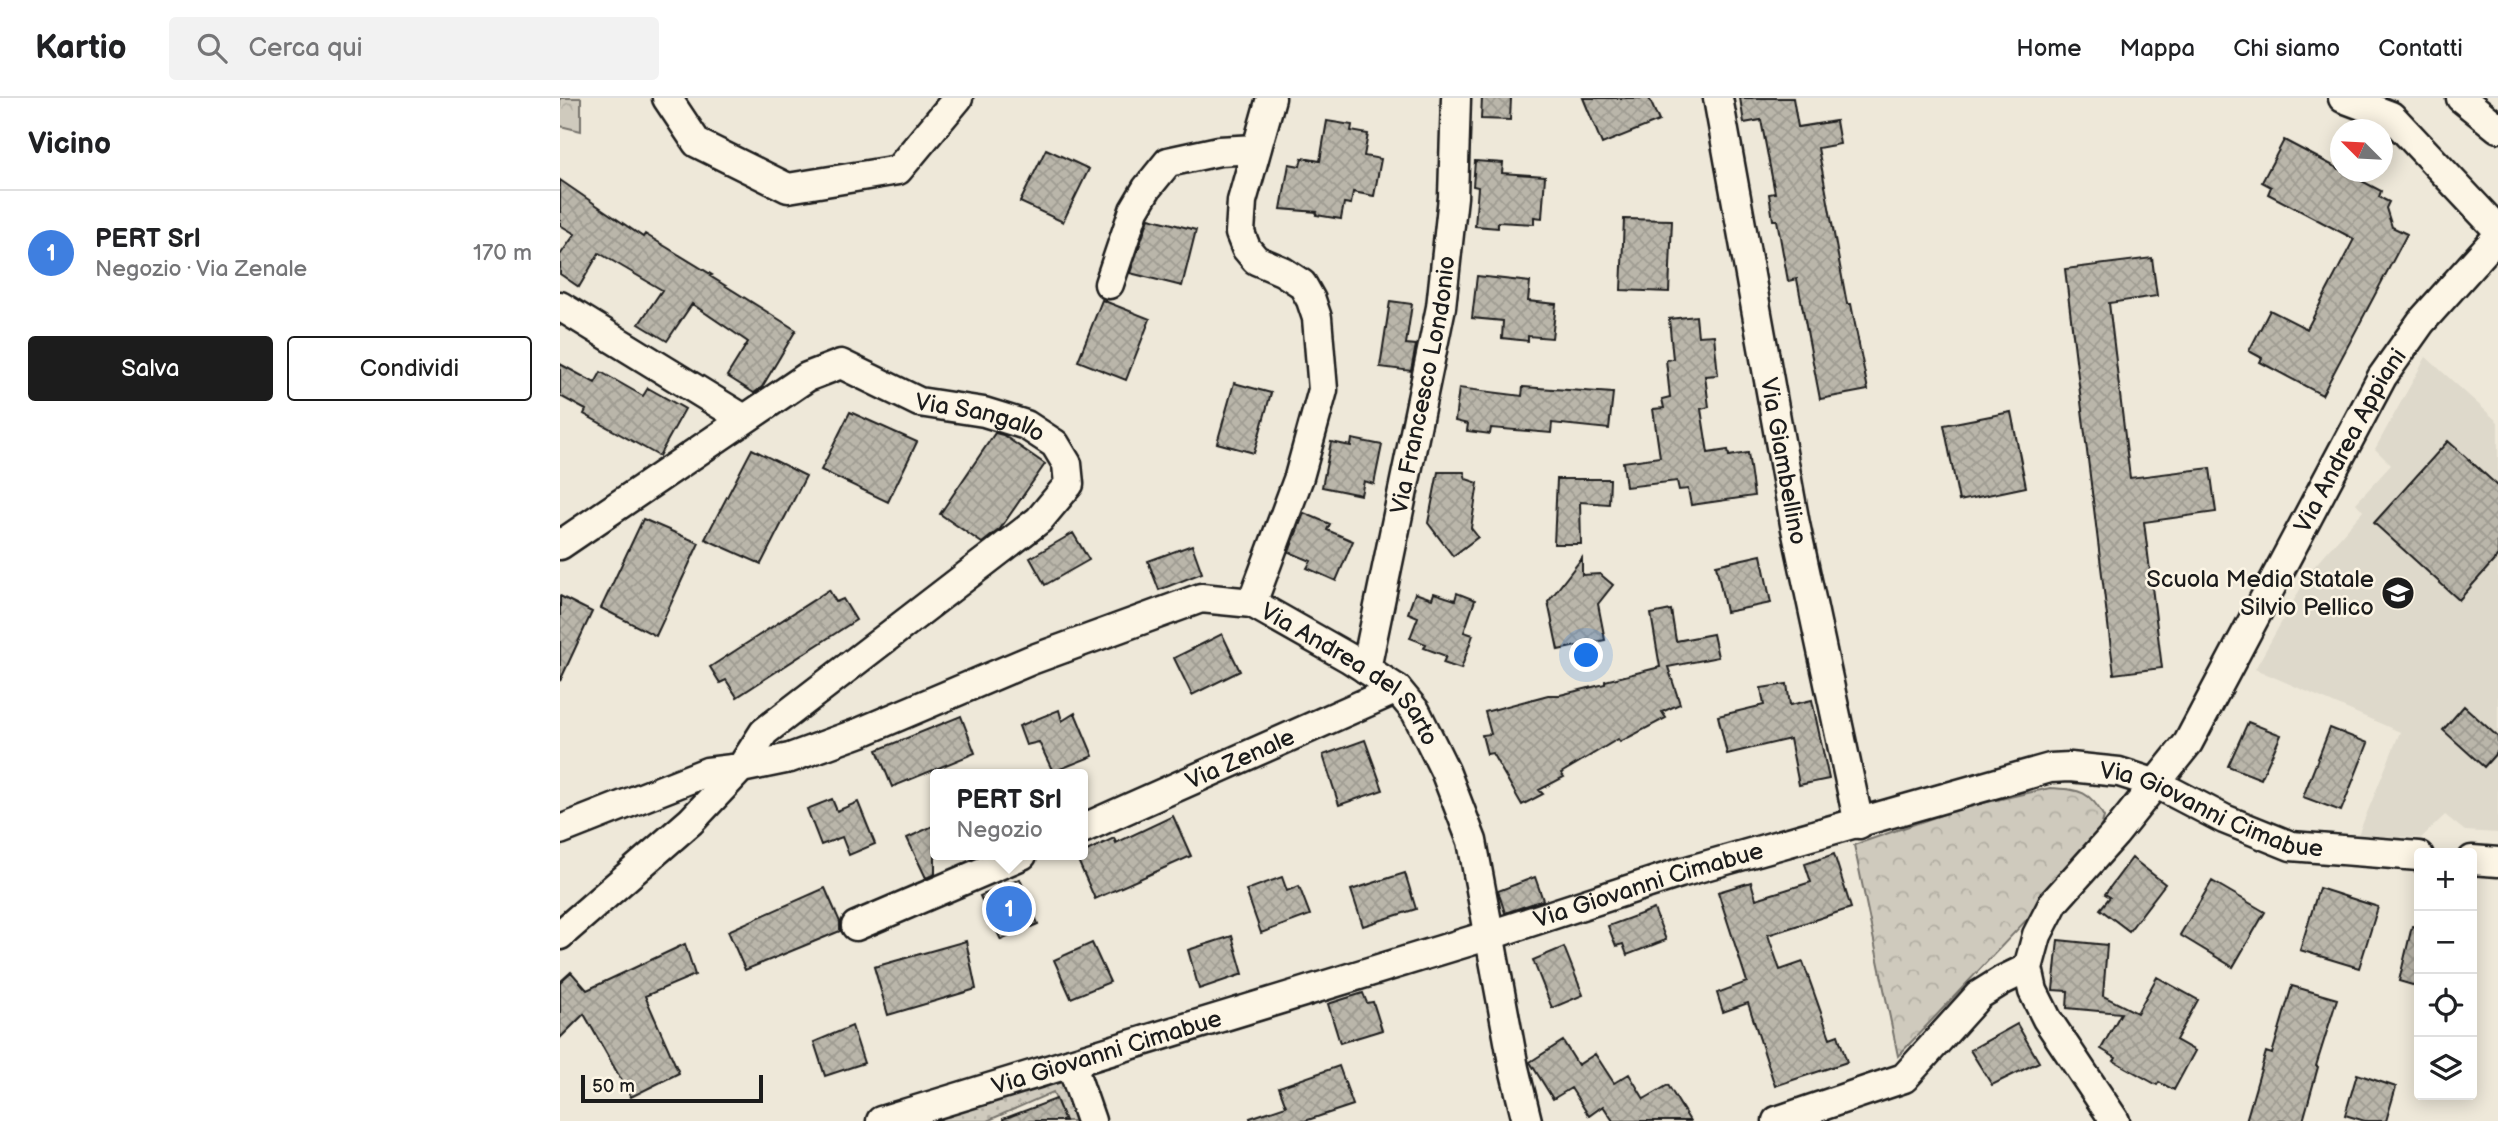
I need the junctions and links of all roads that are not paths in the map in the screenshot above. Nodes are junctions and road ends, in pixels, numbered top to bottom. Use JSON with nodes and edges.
{"nodes":[{"id":1,"x":667,"y":98,"type":"edge"},
{"id":2,"x":958,"y":98,"type":"edge"},
{"id":3,"x":1271,"y":98,"type":"edge"},
{"id":4,"x":1456,"y":98,"type":"edge"},
{"id":5,"x":1718,"y":98,"type":"edge"},
{"id":6,"x":2343,"y":98,"type":"edge"},
{"id":7,"x":2461,"y":98,"type":"edge"},
{"id":8,"x":2389,"y":107,"type":"edge"},
{"id":9,"x":2498,"y":128,"type":"edge"},
{"id":10,"x":1256,"y":149,"type":"junction"},
{"id":11,"x":2498,"y":230,"type":"edge"},
{"id":12,"x":2498,"y":236,"type":"edge"},
{"id":13,"x":1109,"y":284,"type":"dead end"},
{"id":14,"x":560,"y":306,"type":"edge"},
{"id":15,"x":744,"y":419,"type":"junction"},
{"id":16,"x":560,"y":545,"type":"edge"},
{"id":17,"x":1252,"y":603,"type":"junction"},
{"id":18,"x":1366,"y":668,"type":"junction"},
{"id":19,"x":1397,"y":689,"type":"junction"},
{"id":20,"x":741,"y":768,"type":"junction"},
{"id":21,"x":2157,"y":784,"type":"junction"},
{"id":22,"x":1859,"y":824,"type":"junction"},
{"id":23,"x":1088,"y":827,"type":"edge"},
{"id":24,"x":560,"y":830,"type":"edge"},
{"id":25,"x":2414,"y":856,"type":"edge"},
{"id":26,"x":1010,"y":860,"type":"edge"},
{"id":27,"x":2477,"y":860,"type":"edge"},
{"id":28,"x":2498,"y":862,"type":"edge"},
{"id":29,"x":856,"y":926,"type":"dead end"},
{"id":30,"x":560,"y":935,"type":"edge"},
{"id":31,"x":1490,"y":935,"type":"junction"},
{"id":32,"x":2028,"y":968,"type":"junction"},
{"id":33,"x":1071,"y":1063,"type":"junction"},
{"id":34,"x":881,"y":1121,"type":"edge"},
{"id":35,"x":1091,"y":1121,"type":"edge"},
{"id":36,"x":1527,"y":1121,"type":"edge"},
{"id":37,"x":1777,"y":1121,"type":"edge"},
{"id":38,"x":2115,"y":1121,"type":"edge"}],
"edges":[{"from":1,"to":2,"type":"street"},
{"from":3,"to":10,"type":"street","name":"Via Andrea del Sarto"},
{"from":4,"to":18,"type":"street","name":"Via Francesco Londonio"},
{"from":5,"to":22,"type":"street","name":"Via Giambellino"},
{"from":6,"to":8,"type":"street"},
{"from":7,"to":9,"type":"street"},
{"from":8,"to":11,"type":"street"},
{"from":10,"to":13,"type":"street"},
{"from":10,"to":17,"type":"street","name":"Via Andrea del Sarto"},
{"from":12,"to":21,"type":"street","name":"Via Andrea Appiani"},
{"from":14,"to":15,"type":"street"},
{"from":15,"to":16,"type":"street"},
{"from":15,"to":20,"type":"street","name":"Via Sangallo"},
{"from":17,"to":18,"type":"street","name":"Via Andrea del Sarto"},
{"from":17,"to":20,"type":"street"},
{"from":18,"to":19,"type":"street","name":"Via Andrea del Sarto"},
{"from":19,"to":23,"type":"street","name":"Via Zenale"},
{"from":19,"to":31,"type":"street","name":"Via Andrea del Sarto"},
{"from":20,"to":24,"type":"street"},
{"from":20,"to":30,"type":"street"},
{"from":21,"to":22,"type":"street","name":"Via Giovanni Cimabue"},
{"from":21,"to":25,"type":"street","name":"Via Giovanni Cimabue"},
{"from":21,"to":32,"type":"street","name":"Via Andrea Appiani"},
{"from":22,"to":31,"type":"street","name":"Via Giovanni Cimabue"},
{"from":26,"to":29,"type":"street"},
{"from":27,"to":28,"type":"street"},
{"from":31,"to":33,"type":"street","name":"Via Giovanni Cimabue"},
{"from":31,"to":36,"type":"street","name":"Via Andrea del Sarto"},
{"from":32,"to":37,"type":"street"},
{"from":32,"to":38,"type":"street"},
{"from":33,"to":34,"type":"street","name":"Via Giovanni Cimabue"},
{"from":33,"to":35,"type":"street"}]}
